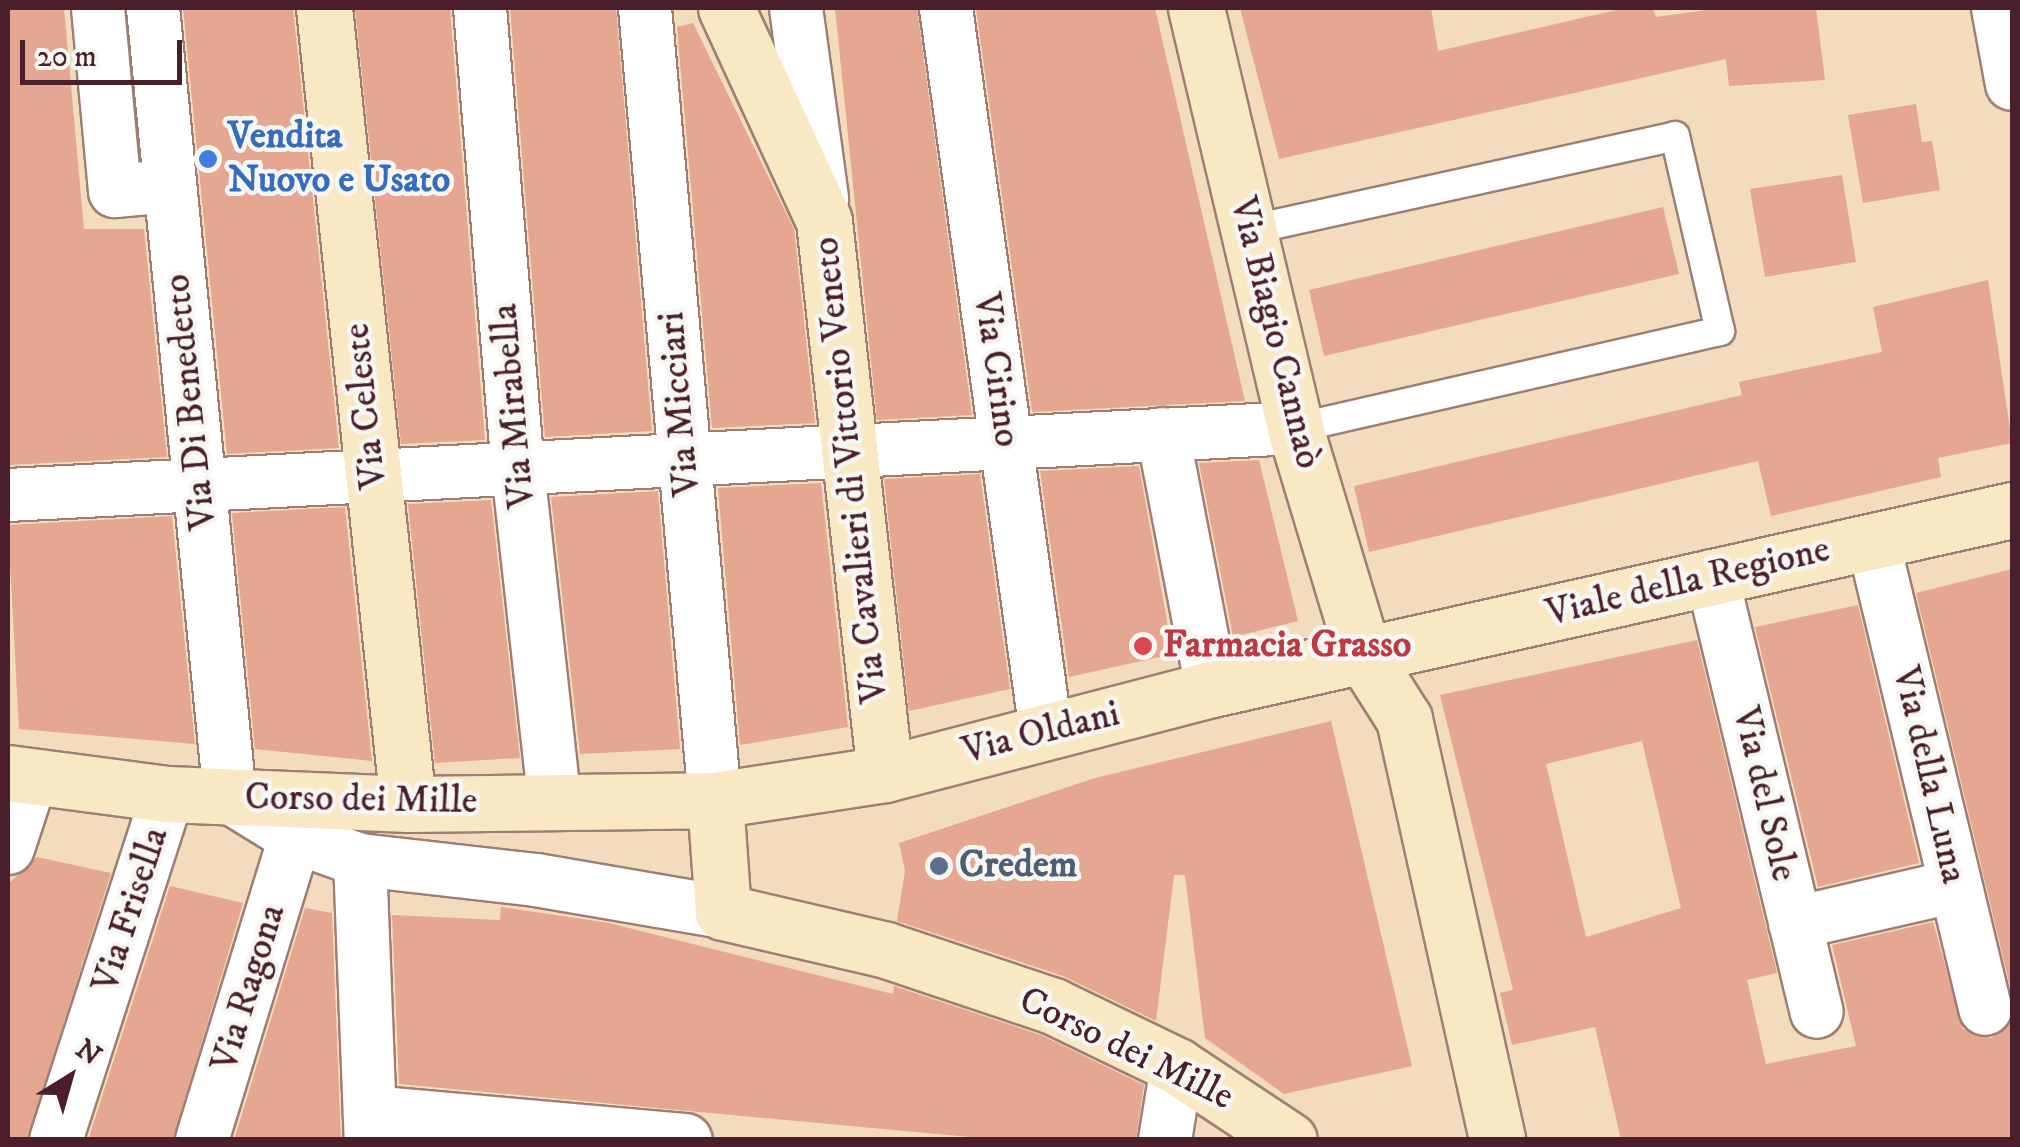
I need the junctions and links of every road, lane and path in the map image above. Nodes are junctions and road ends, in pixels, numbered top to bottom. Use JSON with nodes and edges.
{"nodes":[{"id":1,"x":98,"y":8,"type":"edge"},
{"id":2,"x":152,"y":8,"type":"edge"},
{"id":3,"x":324,"y":8,"type":"edge"},
{"id":4,"x":480,"y":8,"type":"edge"},
{"id":5,"x":644,"y":8,"type":"edge"},
{"id":6,"x":726,"y":8,"type":"edge"},
{"id":7,"x":796,"y":8,"type":"edge"},
{"id":8,"x":946,"y":8,"type":"edge"},
{"id":9,"x":1196,"y":8,"type":"edge"},
{"id":10,"x":1998,"y":8,"type":"edge"},
{"id":11,"x":2012,"y":84,"type":"edge"},
{"id":12,"x":170,"y":186,"type":"junction"},
{"id":13,"x":824,"y":221,"type":"junction"},
{"id":14,"x":1249,"y":230,"type":"junction"},
{"id":15,"x":1295,"y":428,"type":"junction"},
{"id":16,"x":1163,"y":434,"type":"junction"},
{"id":17,"x":1006,"y":442,"type":"junction"},
{"id":18,"x":853,"y":451,"type":"junction"},
{"id":19,"x":684,"y":460,"type":"junction"},
{"id":20,"x":518,"y":470,"type":"junction"},
{"id":21,"x":374,"y":480,"type":"junction"},
{"id":22,"x":199,"y":486,"type":"junction"},
{"id":23,"x":8,"y":495,"type":"edge"},
{"id":24,"x":2012,"y":510,"type":"edge"},
{"id":25,"x":1873,"y":541,"type":"junction"},
{"id":26,"x":1712,"y":576,"type":"junction"},
{"id":27,"x":1364,"y":656,"type":"junction"},
{"id":28,"x":1212,"y":689,"type":"junction"},
{"id":29,"x":1046,"y":732,"type":"junction"},
{"id":30,"x":884,"y":774,"type":"junction"},
{"id":31,"x":19,"y":776,"type":"edge"},
{"id":32,"x":168,"y":794,"type":"junction"},
{"id":33,"x":230,"y":797,"type":"junction"},
{"id":34,"x":715,"y":800,"type":"junction"},
{"id":35,"x":555,"y":803,"type":"junction"},
{"id":36,"x":408,"y":804,"type":"junction"},
{"id":37,"x":295,"y":837,"type":"junction"},
{"id":38,"x":8,"y":848,"type":"edge"},
{"id":39,"x":360,"y":860,"type":"junction"},
{"id":40,"x":1955,"y":886,"type":"junction"},
{"id":41,"x":723,"y":912,"type":"junction"},
{"id":42,"x":1795,"y":923,"type":"junction"},
{"id":43,"x":1985,"y":1009,"type":"dead end"},
{"id":44,"x":1817,"y":1012,"type":"dead end"},
{"id":45,"x":1178,"y":1066,"type":"junction"},
{"id":46,"x":370,"y":1126,"type":"edge"},
{"id":47,"x":56,"y":1140,"type":"edge"},
{"id":48,"x":202,"y":1140,"type":"edge"},
{"id":49,"x":686,"y":1140,"type":"edge"},
{"id":50,"x":1164,"y":1140,"type":"edge"},
{"id":51,"x":1289,"y":1140,"type":"edge"},
{"id":52,"x":1497,"y":1140,"type":"edge"}],
"edges":[{"from":1,"to":12,"type":"street"},
{"from":2,"to":12,"type":"street","name":"Via Di Benedetto"},
{"from":3,"to":21,"type":"street","name":"Via Celeste"},
{"from":4,"to":20,"type":"street","name":"Via Mirabella"},
{"from":5,"to":19,"type":"street","name":"Via Micciari"},
{"from":6,"to":13,"type":"street","name":"Via Cavalieri di Vittorio Veneto"},
{"from":7,"to":13,"type":"street"},
{"from":8,"to":17,"type":"street","name":"Via Cirino"},
{"from":9,"to":14,"type":"street","name":"Via Biagio Cannaò"},
{"from":10,"to":11,"type":"street"},
{"from":12,"to":22,"type":"street","name":"Via Di Benedetto"},
{"from":13,"to":18,"type":"street","name":"Via Cavalieri di Vittorio Veneto"},
{"from":14,"to":15,"type":"street","name":"Via Biagio Cannaò"},
{"from":14,"to":15,"type":"lane"},
{"from":15,"to":16,"type":"street"},
{"from":15,"to":27,"type":"street","name":"Via Biagio Cannaò"},
{"from":16,"to":17,"type":"street"},
{"from":16,"to":28,"type":"street"},
{"from":17,"to":18,"type":"street"},
{"from":17,"to":29,"type":"street","name":"Via Cirino"},
{"from":18,"to":19,"type":"street"},
{"from":18,"to":30,"type":"street","name":"Via Cavalieri di Vittorio Veneto"},
{"from":19,"to":20,"type":"street"},
{"from":19,"to":34,"type":"street","name":"Via Micciari"},
{"from":20,"to":21,"type":"street"},
{"from":20,"to":35,"type":"street","name":"Via Mirabella"},
{"from":21,"to":22,"type":"street"},
{"from":21,"to":36,"type":"street","name":"Via Celeste"},
{"from":22,"to":23,"type":"street"},
{"from":22,"to":33,"type":"street","name":"Via Di Benedetto"},
{"from":24,"to":25,"type":"street","name":"Viale della Regione"},
{"from":25,"to":26,"type":"street","name":"Viale della Regione"},
{"from":25,"to":40,"type":"street","name":"Via della Luna"},
{"from":26,"to":27,"type":"street","name":"Viale della Regione"},
{"from":26,"to":42,"type":"street","name":"Via del Sole"},
{"from":27,"to":28,"type":"street","name":"Via Oldani"},
{"from":27,"to":52,"type":"street","name":"Via Biagio Cannaò"},
{"from":28,"to":29,"type":"street","name":"Via Oldani"},
{"from":29,"to":30,"type":"street","name":"Via Oldani"},
{"from":30,"to":34,"type":"street","name":"Via Oldani"},
{"from":31,"to":32,"type":"street","name":"Corso dei Mille"},
{"from":31,"to":38,"type":"street"},
{"from":32,"to":33,"type":"street","name":"Corso dei Mille"},
{"from":32,"to":47,"type":"street","name":"Via Frisella"},
{"from":33,"to":36,"type":"street","name":"Corso dei Mille"},
{"from":33,"to":37,"type":"street"},
{"from":34,"to":35,"type":"street","name":"Corso dei Mille"},
{"from":34,"to":41,"type":"street"},
{"from":35,"to":36,"type":"street","name":"Corso dei Mille"},
{"from":37,"to":39,"type":"street"},
{"from":37,"to":48,"type":"street","name":"Via Ragona"},
{"from":39,"to":41,"type":"street"},
{"from":39,"to":46,"type":"street"},
{"from":40,"to":42,"type":"street"},
{"from":40,"to":43,"type":"street","name":"Via della Luna"},
{"from":41,"to":45,"type":"street","name":"Corso dei Mille"},
{"from":42,"to":44,"type":"street","name":"Via del Sole"},
{"from":45,"to":50,"type":"street"},
{"from":45,"to":51,"type":"street","name":"Corso dei Mille"},
{"from":46,"to":49,"type":"street"}]}
